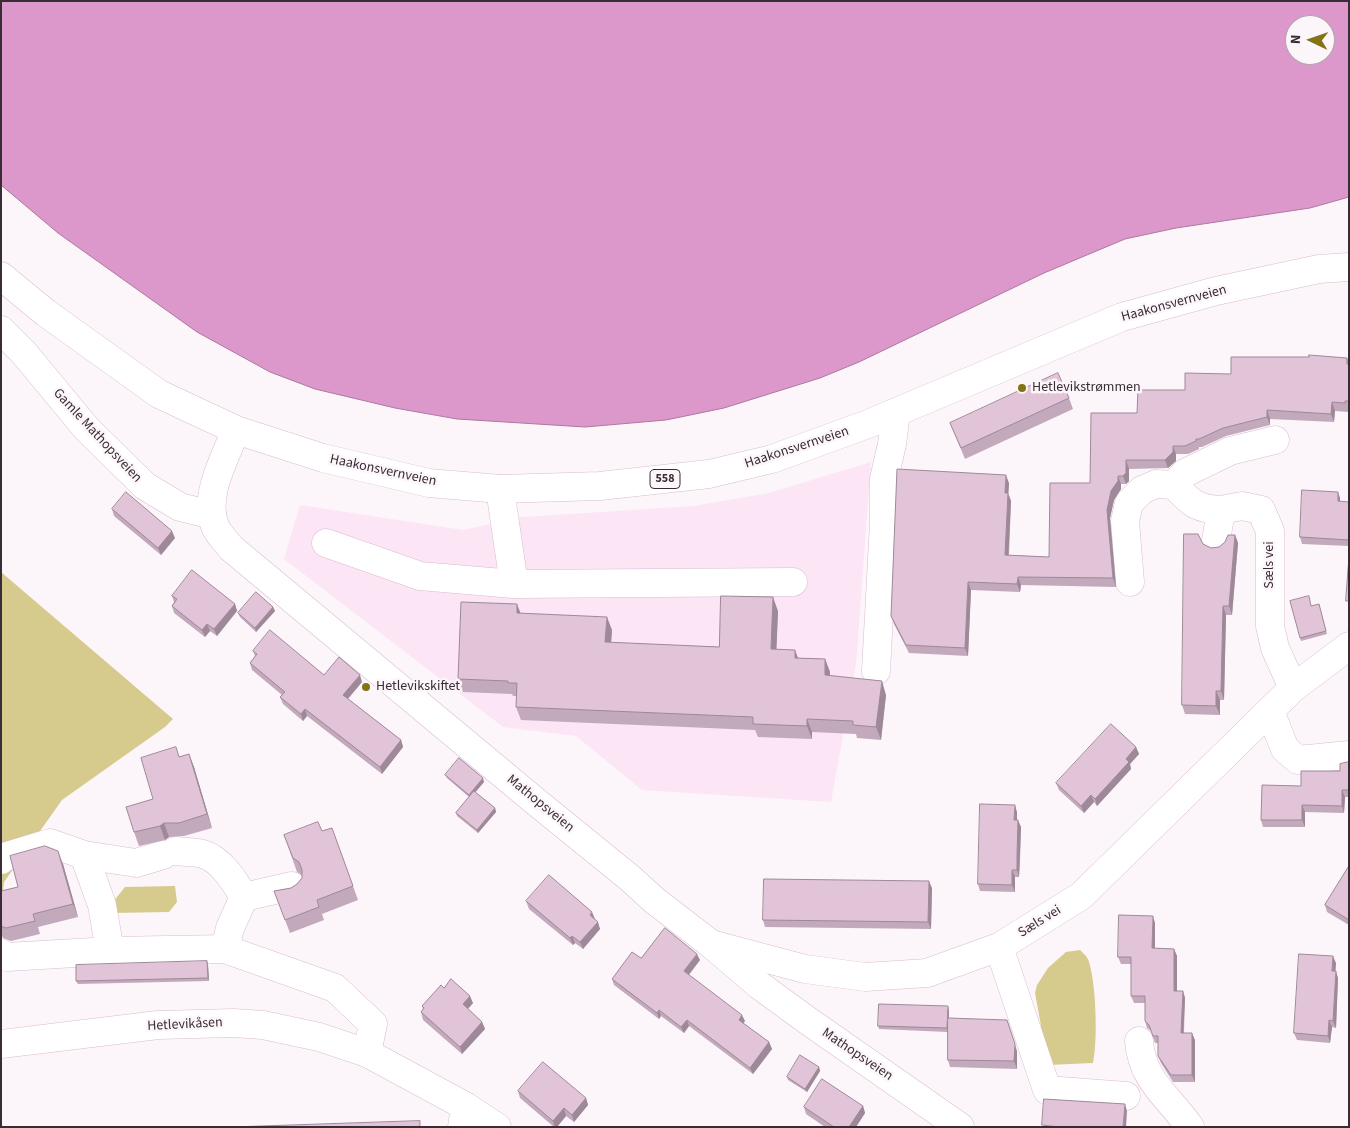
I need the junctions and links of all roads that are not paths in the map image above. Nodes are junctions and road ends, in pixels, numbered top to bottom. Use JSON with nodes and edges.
{"nodes":[{"id":1,"x":1349,"y":267,"type":"edge"},
{"id":2,"x":1,"y":276,"type":"edge"},
{"id":3,"x":1,"y":330,"type":"edge"},
{"id":4,"x":896,"y":412,"type":"junction"},
{"id":5,"x":236,"y":430,"type":"junction"},
{"id":6,"x":1275,"y":440,"type":"dead end"},
{"id":7,"x":1174,"y":485,"type":"junction"},
{"id":8,"x":500,"y":489,"type":"junction"},
{"id":9,"x":1221,"y":510,"type":"junction"},
{"id":10,"x":212,"y":515,"type":"junction"},
{"id":11,"x":1216,"y":541,"type":"dead end"},
{"id":12,"x":326,"y":543,"type":"dead end"},
{"id":13,"x":793,"y":582,"type":"dead end"},
{"id":14,"x":1130,"y":582,"type":"dead end"},
{"id":15,"x":514,"y":584,"type":"junction"},
{"id":16,"x":1349,"y":646,"type":"edge"},
{"id":17,"x":876,"y":671,"type":"dead end"},
{"id":18,"x":1293,"y":688,"type":"junction"},
{"id":19,"x":1270,"y":711,"type":"junction"},
{"id":20,"x":1349,"y":755,"type":"edge"},
{"id":21,"x":84,"y":855,"type":"junction"},
{"id":22,"x":1,"y":860,"type":"edge"},
{"id":23,"x":292,"y":886,"type":"edge"},
{"id":24,"x":244,"y":896,"type":"junction"},
{"id":25,"x":710,"y":944,"type":"junction"},
{"id":26,"x":999,"y":947,"type":"junction"},
{"id":27,"x":225,"y":949,"type":"junction"},
{"id":28,"x":110,"y":951,"type":"junction"},
{"id":29,"x":1,"y":953,"type":"edge"},
{"id":30,"x":1139,"y":1041,"type":"dead end"},
{"id":31,"x":1,"y":1044,"type":"edge"},
{"id":32,"x":366,"y":1053,"type":"junction"},
{"id":33,"x":1126,"y":1096,"type":"dead end"},
{"id":34,"x":464,"y":1117,"type":"edge"},
{"id":35,"x":497,"y":1127,"type":"edge"},
{"id":36,"x":960,"y":1127,"type":"edge"},
{"id":37,"x":1190,"y":1127,"type":"edge"}],
"edges":[{"from":1,"to":4,"type":"main road","name":"Haakonsvernveien","number":"558"},
{"from":2,"to":5,"type":"main road","name":"Haakonsvernveien","number":"558"},
{"from":3,"to":10,"type":"main road","name":"Gamle Mathopsveien"},
{"from":4,"to":8,"type":"main road","name":"Haakonsvernveien","number":"558"},
{"from":4,"to":17,"type":"main road"},
{"from":5,"to":8,"type":"main road","name":"Haakonsvernveien","number":"558"},
{"from":5,"to":10,"type":"main road","name":"Mathopsveien"},
{"from":6,"to":7,"type":"main road"},
{"from":7,"to":9,"type":"main road"},
{"from":7,"to":14,"type":"main road"},
{"from":8,"to":15,"type":"main road"},
{"from":9,"to":11,"type":"main road"},
{"from":9,"to":18,"type":"main road","name":"Sæls vei"},
{"from":10,"to":25,"type":"main road","name":"Mathopsveien"},
{"from":12,"to":15,"type":"main road"},
{"from":13,"to":15,"type":"main road"},
{"from":16,"to":18,"type":"main road","name":"Sæls vei"},
{"from":18,"to":19,"type":"main road","name":"Sæls vei"},
{"from":19,"to":20,"type":"main road"},
{"from":19,"to":26,"type":"main road","name":"Sæls vei"},
{"from":21,"to":22,"type":"main road"},
{"from":21,"to":24,"type":"main road"},
{"from":21,"to":28,"type":"main road"},
{"from":23,"to":24,"type":"main road"},
{"from":24,"to":27,"type":"main road"},
{"from":25,"to":26,"type":"main road","name":"Sæls vei"},
{"from":25,"to":36,"type":"main road","name":"Mathopsveien"},
{"from":26,"to":33,"type":"main road"},
{"from":27,"to":28,"type":"main road"},
{"from":27,"to":32,"type":"main road"},
{"from":28,"to":29,"type":"main road"},
{"from":30,"to":37,"type":"main road"},
{"from":31,"to":32,"type":"main road","name":"Hetlevikåsen"},
{"from":32,"to":34,"type":"main road","name":"Hetlevikåsen"},
{"from":34,"to":35,"type":"main road","name":"Hetlevikåsen"}]}
